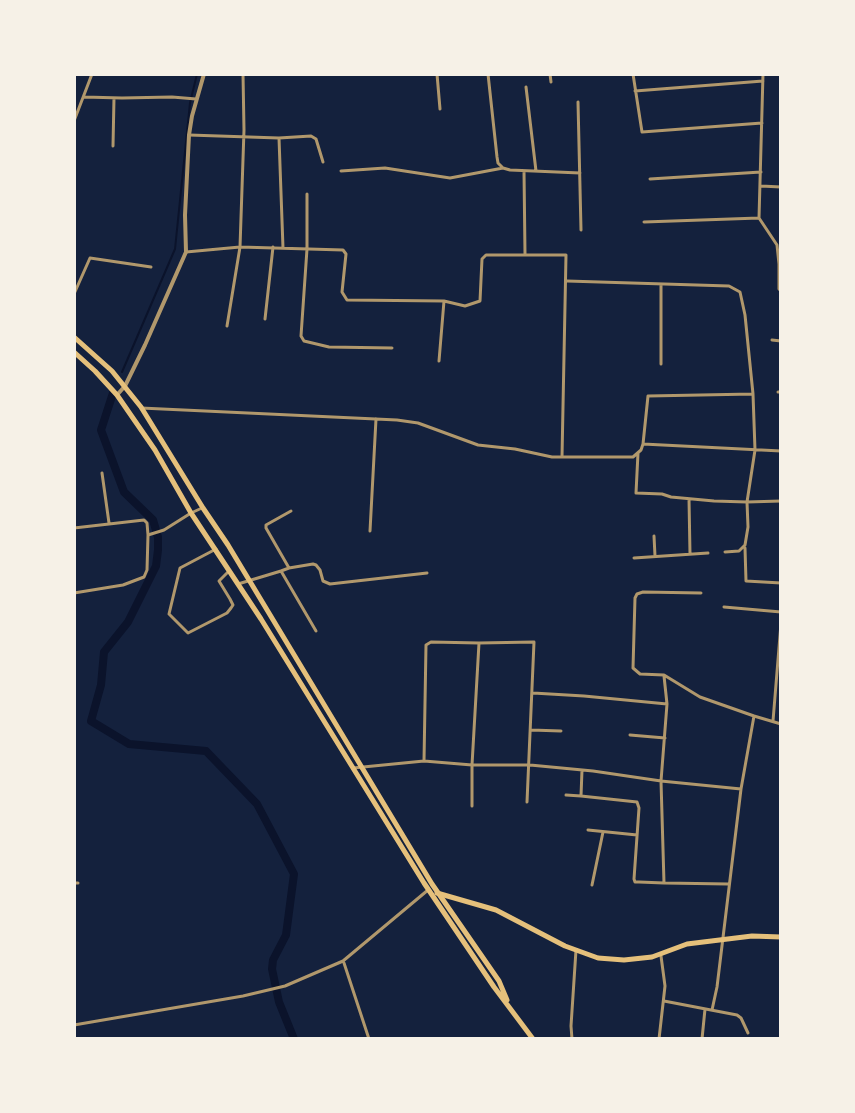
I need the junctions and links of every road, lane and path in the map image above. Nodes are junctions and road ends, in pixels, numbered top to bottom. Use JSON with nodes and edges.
{"nodes":[{"id":1,"x":92,"y":74,"type":"edge"},
{"id":2,"x":204,"y":74,"type":"edge"},
{"id":3,"x":243,"y":74,"type":"edge"},
{"id":4,"x":437,"y":74,"type":"edge"},
{"id":5,"x":488,"y":74,"type":"edge"},
{"id":6,"x":550,"y":74,"type":"edge"},
{"id":7,"x":633,"y":74,"type":"edge"},
{"id":8,"x":763,"y":74,"type":"edge"},
{"id":9,"x":763,"y":81,"type":"junction"},
{"id":10,"x":551,"y":82,"type":"dead end"},
{"id":11,"x":526,"y":87,"type":"dead end"},
{"id":12,"x":635,"y":91,"type":"junction"},
{"id":13,"x":84,"y":97,"type":"junction"},
{"id":14,"x":114,"y":98,"type":"junction"},
{"id":15,"x":192,"y":99,"type":"junction"},
{"id":16,"x":578,"y":102,"type":"dead end"},
{"id":17,"x":440,"y":109,"type":"dead end"},
{"id":18,"x":74,"y":121,"type":"edge"},
{"id":19,"x":762,"y":123,"type":"junction"},
{"id":20,"x":189,"y":135,"type":"junction"},
{"id":21,"x":244,"y":136,"type":"junction"},
{"id":22,"x":279,"y":138,"type":"junction"},
{"id":23,"x":113,"y":146,"type":"dead end"},
{"id":24,"x":323,"y":162,"type":"dead end"},
{"id":25,"x":503,"y":168,"type":"junction"},
{"id":26,"x":341,"y":171,"type":"dead end"},
{"id":27,"x":524,"y":171,"type":"junction"},
{"id":28,"x":536,"y":171,"type":"junction"},
{"id":29,"x":761,"y":172,"type":"junction"},
{"id":30,"x":580,"y":173,"type":"junction"},
{"id":31,"x":650,"y":179,"type":"dead end"},
{"id":32,"x":760,"y":186,"type":"junction"},
{"id":33,"x":781,"y":187,"type":"edge"},
{"id":34,"x":307,"y":194,"type":"dead end"},
{"id":35,"x":759,"y":218,"type":"junction"},
{"id":36,"x":644,"y":222,"type":"dead end"},
{"id":37,"x":581,"y":230,"type":"dead end"},
{"id":38,"x":240,"y":247,"type":"junction"},
{"id":39,"x":273,"y":247,"type":"junction"},
{"id":40,"x":283,"y":248,"type":"junction"},
{"id":41,"x":307,"y":249,"type":"junction"},
{"id":42,"x":186,"y":252,"type":"junction"},
{"id":43,"x":525,"y":254,"type":"junction"},
{"id":44,"x":151,"y":267,"type":"dead end"},
{"id":45,"x":567,"y":281,"type":"junction"},
{"id":46,"x":661,"y":284,"type":"junction"},
{"id":47,"x":781,"y":291,"type":"edge"},
{"id":48,"x":74,"y":294,"type":"edge"},
{"id":49,"x":444,"y":301,"type":"junction"},
{"id":50,"x":265,"y":319,"type":"dead end"},
{"id":51,"x":227,"y":326,"type":"dead end"},
{"id":52,"x":74,"y":337,"type":"edge"},
{"id":53,"x":772,"y":340,"type":"dead end"},
{"id":54,"x":781,"y":341,"type":"edge"},
{"id":55,"x":392,"y":348,"type":"dead end"},
{"id":56,"x":74,"y":352,"type":"edge"},
{"id":57,"x":439,"y":361,"type":"dead end"},
{"id":58,"x":661,"y":364,"type":"dead end"},
{"id":59,"x":125,"y":386,"type":"junction"},
{"id":60,"x":753,"y":394,"type":"junction"},
{"id":61,"x":117,"y":395,"type":"junction"},
{"id":62,"x":141,"y":408,"type":"junction"},
{"id":63,"x":376,"y":418,"type":"junction"},
{"id":64,"x":643,"y":444,"type":"junction"},
{"id":65,"x":755,"y":450,"type":"junction"},
{"id":66,"x":781,"y":451,"type":"edge"},
{"id":67,"x":638,"y":453,"type":"junction"},
{"id":68,"x":562,"y":457,"type":"junction"},
{"id":69,"x":102,"y":473,"type":"dead end"},
{"id":70,"x":689,"y":499,"type":"junction"},
{"id":71,"x":781,"y":501,"type":"edge"},
{"id":72,"x":747,"y":502,"type":"junction"},
{"id":73,"x":203,"y":508,"type":"junction"},
{"id":74,"x":291,"y":511,"type":"dead end"},
{"id":75,"x":191,"y":513,"type":"junction"},
{"id":76,"x":109,"y":523,"type":"junction"},
{"id":77,"x":74,"y":528,"type":"edge"},
{"id":78,"x":370,"y":531,"type":"dead end"},
{"id":79,"x":150,"y":534,"type":"junction"},
{"id":80,"x":654,"y":536,"type":"dead end"},
{"id":81,"x":745,"y":545,"type":"junction"},
{"id":82,"x":216,"y":549,"type":"junction"},
{"id":83,"x":725,"y":552,"type":"dead end"},
{"id":84,"x":708,"y":553,"type":"dead end"},
{"id":85,"x":690,"y":554,"type":"junction"},
{"id":86,"x":655,"y":556,"type":"junction"},
{"id":87,"x":634,"y":558,"type":"dead end"},
{"id":88,"x":289,"y":568,"type":"junction"},
{"id":89,"x":229,"y":571,"type":"junction"},
{"id":90,"x":281,"y":571,"type":"junction"},
{"id":91,"x":427,"y":573,"type":"dead end"},
{"id":92,"x":249,"y":580,"type":"junction"},
{"id":93,"x":781,"y":583,"type":"edge"},
{"id":94,"x":237,"y":584,"type":"junction"},
{"id":95,"x":74,"y":593,"type":"edge"},
{"id":96,"x":701,"y":593,"type":"dead end"},
{"id":97,"x":724,"y":607,"type":"dead end"},
{"id":98,"x":781,"y":612,"type":"edge"},
{"id":99,"x":781,"y":623,"type":"edge"},
{"id":100,"x":316,"y":631,"type":"dead end"},
{"id":101,"x":479,"y":643,"type":"junction"},
{"id":102,"x":664,"y":675,"type":"junction"},
{"id":103,"x":779,"y":678,"type":"edge"},
{"id":104,"x":533,"y":693,"type":"junction"},
{"id":105,"x":667,"y":704,"type":"junction"},
{"id":106,"x":754,"y":716,"type":"junction"},
{"id":107,"x":773,"y":721,"type":"junction"},
{"id":108,"x":781,"y":724,"type":"edge"},
{"id":109,"x":531,"y":730,"type":"junction"},
{"id":110,"x":561,"y":731,"type":"dead end"},
{"id":111,"x":630,"y":735,"type":"dead end"},
{"id":112,"x":665,"y":738,"type":"junction"},
{"id":113,"x":424,"y":761,"type":"junction"},
{"id":114,"x":472,"y":765,"type":"junction"},
{"id":115,"x":530,"y":765,"type":"junction"},
{"id":116,"x":360,"y":767,"type":"junction"},
{"id":117,"x":353,"y":768,"type":"junction"},
{"id":118,"x":582,"y":770,"type":"junction"},
{"id":119,"x":661,"y":781,"type":"junction"},
{"id":120,"x":741,"y":789,"type":"junction"},
{"id":121,"x":566,"y":795,"type":"dead end"},
{"id":122,"x":581,"y":796,"type":"junction"},
{"id":123,"x":527,"y":802,"type":"dead end"},
{"id":124,"x":472,"y":806,"type":"dead end"},
{"id":125,"x":588,"y":830,"type":"dead end"},
{"id":126,"x":603,"y":832,"type":"junction"},
{"id":127,"x":637,"y":835,"type":"junction"},
{"id":128,"x":664,"y":883,"type":"junction"},
{"id":129,"x":729,"y":884,"type":"junction"},
{"id":130,"x":592,"y":885,"type":"dead end"},
{"id":131,"x":428,"y":890,"type":"junction"},
{"id":132,"x":441,"y":894,"type":"junction"},
{"id":133,"x":781,"y":937,"type":"edge"},
{"id":134,"x":722,"y":939,"type":"junction"},
{"id":135,"x":576,"y":950,"type":"junction"},
{"id":136,"x":660,"y":954,"type":"junction"},
{"id":137,"x":343,"y":961,"type":"junction"},
{"id":138,"x":664,"y":1001,"type":"junction"},
{"id":139,"x":509,"y":1006,"type":"junction"},
{"id":140,"x":705,"y":1009,"type":"junction"},
{"id":141,"x":712,"y":1010,"type":"junction"},
{"id":142,"x":74,"y":1025,"type":"edge"},
{"id":143,"x":748,"y":1033,"type":"dead end"},
{"id":144,"x":369,"y":1039,"type":"edge"},
{"id":145,"x":533,"y":1039,"type":"edge"},
{"id":146,"x":572,"y":1039,"type":"edge"},
{"id":147,"x":659,"y":1039,"type":"edge"},
{"id":148,"x":702,"y":1039,"type":"edge"}],
"edges":[{"from":1,"to":13,"type":"street"},
{"from":2,"to":15,"type":"street"},
{"from":3,"to":21,"type":"street"},
{"from":4,"to":17,"type":"street"},
{"from":5,"to":25,"type":"street"},
{"from":6,"to":10,"type":"street"},
{"from":7,"to":12,"type":"street"},
{"from":8,"to":9,"type":"street"},
{"from":9,"to":12,"type":"street"},
{"from":9,"to":19,"type":"street"},
{"from":11,"to":28,"type":"street"},
{"from":12,"to":19,"type":"street"},
{"from":13,"to":14,"type":"street"},
{"from":13,"to":18,"type":"street"},
{"from":14,"to":15,"type":"street"},
{"from":14,"to":23,"type":"street"},
{"from":15,"to":20,"type":"street"},
{"from":16,"to":30,"type":"street"},
{"from":19,"to":29,"type":"street"},
{"from":20,"to":21,"type":"street"},
{"from":20,"to":42,"type":"street"},
{"from":21,"to":22,"type":"street"},
{"from":21,"to":38,"type":"street"},
{"from":22,"to":24,"type":"street"},
{"from":22,"to":40,"type":"street"},
{"from":25,"to":26,"type":"street"},
{"from":25,"to":27,"type":"street"},
{"from":27,"to":28,"type":"street"},
{"from":27,"to":43,"type":"street"},
{"from":28,"to":30,"type":"street"},
{"from":29,"to":31,"type":"street"},
{"from":29,"to":32,"type":"street"},
{"from":30,"to":37,"type":"street"},
{"from":32,"to":33,"type":"street"},
{"from":32,"to":35,"type":"street"},
{"from":34,"to":41,"type":"street"},
{"from":35,"to":36,"type":"street"},
{"from":35,"to":47,"type":"street"},
{"from":38,"to":39,"type":"street"},
{"from":38,"to":42,"type":"street"},
{"from":38,"to":51,"type":"street"},
{"from":39,"to":40,"type":"street"},
{"from":39,"to":50,"type":"street"},
{"from":40,"to":41,"type":"street"},
{"from":41,"to":49,"type":"street"},
{"from":41,"to":55,"type":"street"},
{"from":42,"to":59,"type":"street"},
{"from":43,"to":45,"type":"street"},
{"from":43,"to":49,"type":"street"},
{"from":44,"to":48,"type":"street"},
{"from":45,"to":46,"type":"street"},
{"from":45,"to":68,"type":"street"},
{"from":46,"to":58,"type":"street"},
{"from":46,"to":60,"type":"street"},
{"from":49,"to":57,"type":"street"},
{"from":52,"to":59,"type":"main road"},
{"from":53,"to":54,"type":"street"},
{"from":56,"to":61,"type":"main road"},
{"from":59,"to":61,"type":"street"},
{"from":59,"to":62,"type":"main road"},
{"from":60,"to":64,"type":"street"},
{"from":60,"to":65,"type":"street"},
{"from":61,"to":75,"type":"main road"},
{"from":62,"to":63,"type":"street"},
{"from":62,"to":73,"type":"main road"},
{"from":63,"to":68,"type":"street"},
{"from":63,"to":78,"type":"street"},
{"from":64,"to":65,"type":"street"},
{"from":64,"to":67,"type":"street"},
{"from":65,"to":66,"type":"street"},
{"from":65,"to":72,"type":"street"},
{"from":67,"to":68,"type":"street"},
{"from":67,"to":70,"type":"street"},
{"from":69,"to":76,"type":"street"},
{"from":70,"to":72,"type":"street"},
{"from":70,"to":85,"type":"street"},
{"from":71,"to":72,"type":"street"},
{"from":72,"to":81,"type":"street"},
{"from":73,"to":75,"type":"street"},
{"from":73,"to":92,"type":"main road"},
{"from":74,"to":88,"type":"street"},
{"from":75,"to":79,"type":"street"},
{"from":75,"to":82,"type":"main road"},
{"from":76,"to":77,"type":"street"},
{"from":76,"to":79,"type":"street"},
{"from":79,"to":95,"type":"street"},
{"from":80,"to":86,"type":"street"},
{"from":81,"to":83,"type":"street"},
{"from":81,"to":93,"type":"street"},
{"from":82,"to":89,"type":"main road"},
{"from":82,"to":89,"type":"street"},
{"from":84,"to":85,"type":"street"},
{"from":85,"to":86,"type":"street"},
{"from":86,"to":87,"type":"street"},
{"from":88,"to":90,"type":"street"},
{"from":88,"to":91,"type":"street"},
{"from":89,"to":94,"type":"main road"},
{"from":90,"to":92,"type":"street"},
{"from":90,"to":100,"type":"street"},
{"from":92,"to":94,"type":"street"},
{"from":92,"to":116,"type":"main road"},
{"from":94,"to":117,"type":"main road"},
{"from":96,"to":102,"type":"street"},
{"from":97,"to":98,"type":"street"},
{"from":99,"to":103,"type":"street"},
{"from":101,"to":104,"type":"street"},
{"from":101,"to":113,"type":"street"},
{"from":101,"to":114,"type":"street"},
{"from":102,"to":105,"type":"street"},
{"from":102,"to":106,"type":"street"},
{"from":103,"to":107,"type":"street"},
{"from":104,"to":105,"type":"street"},
{"from":104,"to":109,"type":"street"},
{"from":105,"to":112,"type":"street"},
{"from":106,"to":107,"type":"street"},
{"from":106,"to":120,"type":"street"},
{"from":107,"to":108,"type":"street"},
{"from":109,"to":110,"type":"street"},
{"from":109,"to":115,"type":"street"},
{"from":111,"to":112,"type":"street"},
{"from":112,"to":119,"type":"street"},
{"from":113,"to":114,"type":"street"},
{"from":113,"to":116,"type":"street"},
{"from":114,"to":115,"type":"street"},
{"from":114,"to":124,"type":"street"},
{"from":115,"to":118,"type":"street"},
{"from":115,"to":123,"type":"street"},
{"from":116,"to":117,"type":"street"},
{"from":116,"to":132,"type":"main road"},
{"from":117,"to":131,"type":"main road"},
{"from":118,"to":119,"type":"street"},
{"from":118,"to":122,"type":"street"},
{"from":119,"to":120,"type":"street"},
{"from":119,"to":128,"type":"street"},
{"from":120,"to":129,"type":"street"},
{"from":121,"to":122,"type":"street"},
{"from":122,"to":127,"type":"street"},
{"from":125,"to":126,"type":"street"},
{"from":126,"to":127,"type":"street"},
{"from":126,"to":130,"type":"street"},
{"from":127,"to":128,"type":"street"},
{"from":128,"to":129,"type":"street"},
{"from":129,"to":134,"type":"street"},
{"from":131,"to":132,"type":"main road"},
{"from":131,"to":137,"type":"street"},
{"from":131,"to":139,"type":"main road"},
{"from":132,"to":135,"type":"main road"},
{"from":132,"to":139,"type":"main road"},
{"from":133,"to":134,"type":"main road"},
{"from":134,"to":136,"type":"main road"},
{"from":134,"to":141,"type":"street"},
{"from":135,"to":136,"type":"main road"},
{"from":135,"to":146,"type":"street"},
{"from":136,"to":138,"type":"street"},
{"from":137,"to":142,"type":"street"},
{"from":137,"to":144,"type":"street"},
{"from":138,"to":140,"type":"street"},
{"from":138,"to":147,"type":"street"},
{"from":139,"to":145,"type":"main road"},
{"from":140,"to":141,"type":"street"},
{"from":140,"to":148,"type":"street"},
{"from":141,"to":143,"type":"street"}]}
